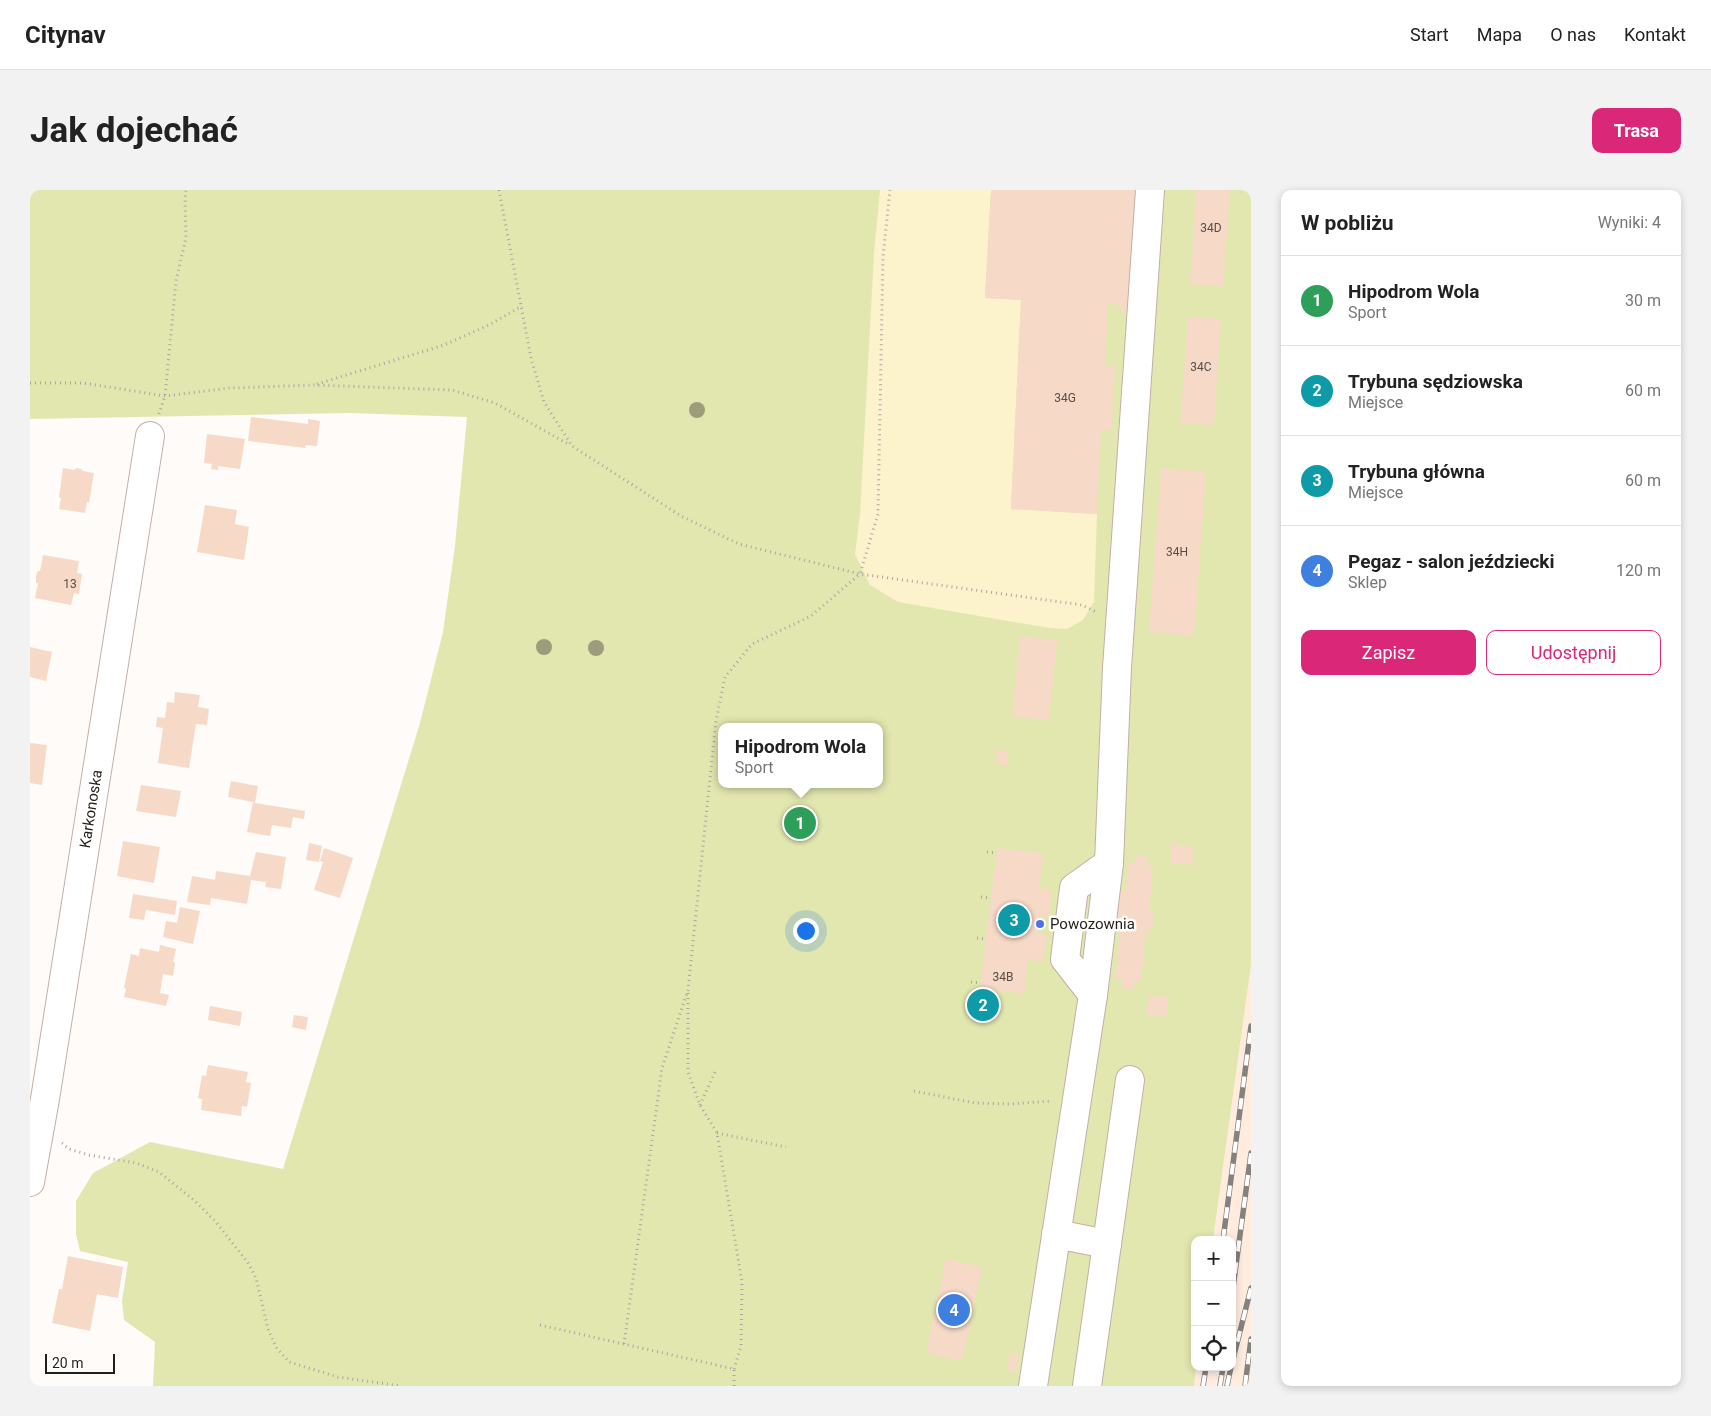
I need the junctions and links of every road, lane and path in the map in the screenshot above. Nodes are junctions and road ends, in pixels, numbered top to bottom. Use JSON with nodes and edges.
{"nodes":[{"id":1,"x":186,"y":190,"type":"edge"},
{"id":2,"x":499,"y":190,"type":"edge"},
{"id":3,"x":890,"y":190,"type":"edge"},
{"id":4,"x":1150,"y":190,"type":"edge"},
{"id":5,"x":522,"y":306,"type":"junction"},
{"id":6,"x":30,"y":383,"type":"edge"},
{"id":7,"x":314,"y":385,"type":"junction"},
{"id":8,"x":165,"y":396,"type":"junction"},
{"id":9,"x":150,"y":436,"type":"joint"},
{"id":10,"x":572,"y":446,"type":"junction"},
{"id":11,"x":860,"y":574,"type":"junction"},
{"id":12,"x":1120,"y":622,"type":"junction"},
{"id":13,"x":987,"y":852,"type":"dead end"},
{"id":14,"x":996,"y":853,"type":"dead end"},
{"id":15,"x":981,"y":897,"type":"dead end"},
{"id":16,"x":991,"y":898,"type":"dead end"},
{"id":17,"x":977,"y":938,"type":"dead end"},
{"id":18,"x":986,"y":939,"type":"dead end"},
{"id":19,"x":971,"y":982,"type":"dead end"},
{"id":20,"x":981,"y":983,"type":"dead end"},
{"id":21,"x":688,"y":990,"type":"junction"},
{"id":22,"x":714,"y":1072,"type":"dead end"},
{"id":23,"x":1130,"y":1080,"type":"dead end"},
{"id":24,"x":914,"y":1091,"type":"dead end"},
{"id":25,"x":1077,"y":1102,"type":"junction"},
{"id":26,"x":700,"y":1105,"type":"junction"},
{"id":27,"x":41,"y":1121,"type":"junction"},
{"id":28,"x":717,"y":1133,"type":"junction"},
{"id":29,"x":786,"y":1147,"type":"dead end"},
{"id":30,"x":30,"y":1182,"type":"edge"},
{"id":31,"x":1056,"y":1234,"type":"junction"},
{"id":32,"x":1107,"y":1244,"type":"junction"},
{"id":33,"x":540,"y":1325,"type":"dead end"},
{"id":34,"x":624,"y":1344,"type":"junction"},
{"id":35,"x":734,"y":1369,"type":"junction"},
{"id":36,"x":401,"y":1386,"type":"edge"},
{"id":37,"x":734,"y":1386,"type":"edge"},
{"id":38,"x":1034,"y":1386,"type":"edge"},
{"id":39,"x":1087,"y":1386,"type":"edge"}],
"edges":[{"from":1,"to":8,"type":"path"},
{"from":2,"to":5,"type":"path"},
{"from":3,"to":11,"type":"path"},
{"from":4,"to":12,"type":"street"},
{"from":5,"to":7,"type":"path"},
{"from":5,"to":10,"type":"path"},
{"from":6,"to":8,"type":"path"},
{"from":7,"to":8,"type":"path"},
{"from":7,"to":10,"type":"path"},
{"from":8,"to":9,"type":"path"},
{"from":9,"to":27,"type":"street","name":"Karkonoska"},
{"from":10,"to":11,"type":"path"},
{"from":11,"to":12,"type":"path"},
{"from":11,"to":21,"type":"path"},
{"from":12,"to":25,"type":"street"},
{"from":13,"to":14,"type":"path"},
{"from":15,"to":16,"type":"path"},
{"from":17,"to":18,"type":"path"},
{"from":19,"to":20,"type":"path"},
{"from":21,"to":26,"type":"path"},
{"from":21,"to":34,"type":"path"},
{"from":22,"to":26,"type":"path"},
{"from":23,"to":32,"type":"street"},
{"from":24,"to":25,"type":"path"},
{"from":25,"to":31,"type":"street"},
{"from":26,"to":28,"type":"path"},
{"from":27,"to":30,"type":"street","name":"Karkonoska"},
{"from":27,"to":36,"type":"path"},
{"from":28,"to":29,"type":"path"},
{"from":28,"to":35,"type":"path"},
{"from":31,"to":32,"type":"street"},
{"from":31,"to":38,"type":"street"},
{"from":32,"to":39,"type":"street"},
{"from":33,"to":34,"type":"path"},
{"from":34,"to":35,"type":"path"},
{"from":35,"to":37,"type":"path"}]}
